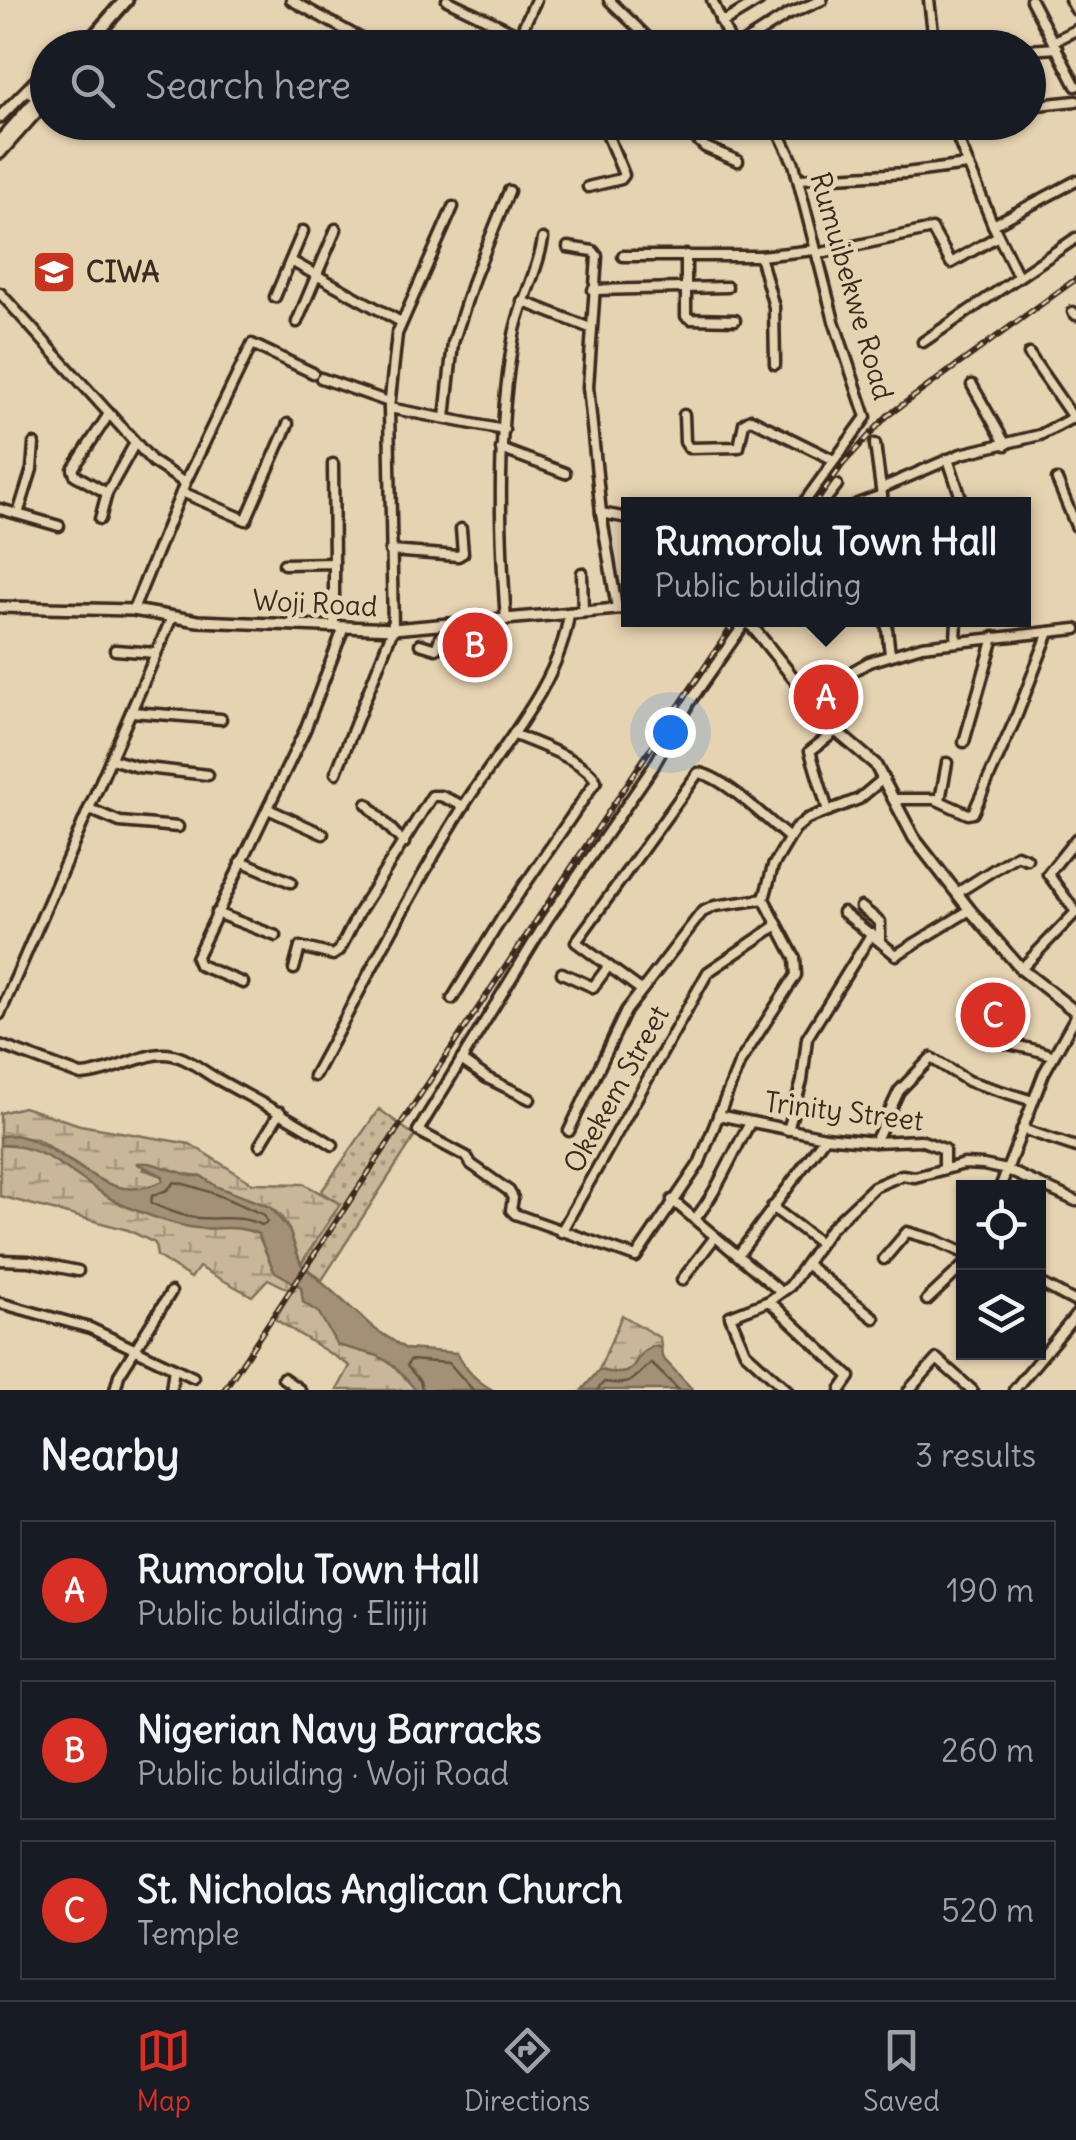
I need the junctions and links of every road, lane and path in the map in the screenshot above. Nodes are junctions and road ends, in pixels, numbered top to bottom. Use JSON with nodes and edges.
{"nodes":[{"id":1,"x":116,"y":0,"type":"edge"},
{"id":2,"x":126,"y":0,"type":"edge"},
{"id":3,"x":292,"y":0,"type":"edge"},
{"id":4,"x":447,"y":0,"type":"edge"},
{"id":5,"x":536,"y":0,"type":"edge"},
{"id":6,"x":609,"y":0,"type":"edge"},
{"id":7,"x":712,"y":0,"type":"edge"},
{"id":8,"x":760,"y":0,"type":"edge"},
{"id":9,"x":822,"y":0,"type":"edge"},
{"id":10,"x":929,"y":0,"type":"edge"},
{"id":11,"x":1032,"y":0,"type":"edge"},
{"id":12,"x":1070,"y":0,"type":"edge"},
{"id":13,"x":462,"y":3,"type":"edge"},
{"id":14,"x":1076,"y":10,"type":"edge"},
{"id":15,"x":720,"y":20,"type":"junction"},
{"id":16,"x":91,"y":30,"type":"edge"},
{"id":17,"x":94,"y":30,"type":"edge"},
{"id":18,"x":346,"y":30,"type":"edge"},
{"id":19,"x":513,"y":30,"type":"edge"},
{"id":20,"x":522,"y":30,"type":"edge"},
{"id":21,"x":640,"y":30,"type":"edge"},
{"id":22,"x":725,"y":30,"type":"edge"},
{"id":23,"x":762,"y":30,"type":"edge"},
{"id":24,"x":933,"y":30,"type":"edge"},
{"id":25,"x":1076,"y":30,"type":"edge"},
{"id":26,"x":1056,"y":44,"type":"junction"},
{"id":27,"x":1046,"y":46,"type":"edge"},
{"id":28,"x":30,"y":86,"type":"edge"},
{"id":29,"x":1076,"y":86,"type":"edge"},
{"id":30,"x":30,"y":100,"type":"edge"},
{"id":31,"x":1076,"y":101,"type":"edge"},
{"id":32,"x":30,"y":103,"type":"edge"},
{"id":33,"x":1046,"y":104,"type":"edge"},
{"id":34,"x":24,"y":108,"type":"junction"},
{"id":35,"x":0,"y":117,"type":"edge"},
{"id":36,"x":30,"y":119,"type":"edge"},
{"id":37,"x":0,"y":130,"type":"edge"},
{"id":38,"x":609,"y":140,"type":"edge"},
{"id":39,"x":697,"y":140,"type":"edge"},
{"id":40,"x":782,"y":140,"type":"edge"},
{"id":41,"x":958,"y":140,"type":"edge"},
{"id":42,"x":0,"y":142,"type":"edge"},
{"id":43,"x":0,"y":152,"type":"edge"},
{"id":44,"x":738,"y":162,"type":"dead end"},
{"id":45,"x":967,"y":165,"type":"junction"},
{"id":46,"x":799,"y":179,"type":"junction"},
{"id":47,"x":1076,"y":181,"type":"edge"},
{"id":48,"x":588,"y":187,"type":"dead end"},
{"id":49,"x":509,"y":192,"type":"dead end"},
{"id":50,"x":453,"y":207,"type":"dead end"},
{"id":51,"x":993,"y":226,"type":"junction"},
{"id":52,"x":336,"y":229,"type":"dead end"},
{"id":53,"x":303,"y":231,"type":"dead end"},
{"id":54,"x":998,"y":236,"type":"junction"},
{"id":55,"x":1076,"y":238,"type":"edge"},
{"id":56,"x":543,"y":239,"type":"dead end"},
{"id":57,"x":568,"y":247,"type":"dead end"},
{"id":58,"x":816,"y":252,"type":"junction"},
{"id":59,"x":686,"y":255,"type":"junction"},
{"id":60,"x":623,"y":256,"type":"dead end"},
{"id":61,"x":760,"y":256,"type":"junction"},
{"id":62,"x":291,"y":261,"type":"junction"},
{"id":63,"x":318,"y":274,"type":"junction"},
{"id":64,"x":1018,"y":276,"type":"junction"},
{"id":65,"x":727,"y":287,"type":"dead end"},
{"id":66,"x":685,"y":288,"type":"junction"},
{"id":67,"x":593,"y":290,"type":"junction"},
{"id":68,"x":0,"y":293,"type":"edge"},
{"id":69,"x":275,"y":296,"type":"dead end"},
{"id":70,"x":522,"y":301,"type":"junction"},
{"id":71,"x":734,"y":320,"type":"dead end"},
{"id":72,"x":297,"y":322,"type":"dead end"},
{"id":73,"x":401,"y":322,"type":"junction"},
{"id":74,"x":590,"y":328,"type":"junction"},
{"id":75,"x":923,"y":342,"type":"dead end"},
{"id":76,"x":1029,"y":354,"type":"dead end"},
{"id":77,"x":775,"y":364,"type":"dead end"},
{"id":78,"x":972,"y":385,"type":"dead end"},
{"id":79,"x":389,"y":405,"type":"junction"},
{"id":80,"x":109,"y":414,"type":"junction"},
{"id":81,"x":684,"y":415,"type":"dead end"},
{"id":82,"x":445,"y":418,"type":"junction"},
{"id":83,"x":1075,"y":419,"type":"edge"},
{"id":84,"x":288,"y":424,"type":"dead end"},
{"id":85,"x":504,"y":430,"type":"junction"},
{"id":86,"x":135,"y":443,"type":"junction"},
{"id":87,"x":34,"y":444,"type":"dead end"},
{"id":88,"x":874,"y":444,"type":"dead end"},
{"id":89,"x":1006,"y":445,"type":"junction"},
{"id":90,"x":501,"y":449,"type":"junction"},
{"id":91,"x":948,"y":459,"type":"junction"},
{"id":92,"x":834,"y":460,"type":"junction"},
{"id":93,"x":333,"y":464,"type":"dead end"},
{"id":94,"x":565,"y":473,"type":"dead end"},
{"id":95,"x":1057,"y":480,"type":"dead end"},
{"id":96,"x":837,"y":485,"type":"dead end"},
{"id":97,"x":184,"y":487,"type":"junction"},
{"id":98,"x":107,"y":493,"type":"junction"},
{"id":99,"x":882,"y":496,"type":"edge"},
{"id":100,"x":807,"y":497,"type":"edge"},
{"id":101,"x":828,"y":497,"type":"edge"},
{"id":102,"x":960,"y":497,"type":"edge"},
{"id":103,"x":0,"y":510,"type":"edge"},
{"id":104,"x":601,"y":513,"type":"junction"},
{"id":105,"x":18,"y":514,"type":"junction"},
{"id":106,"x":621,"y":517,"type":"edge"},
{"id":107,"x":100,"y":519,"type":"dead end"},
{"id":108,"x":58,"y":526,"type":"dead end"},
{"id":109,"x":1076,"y":526,"type":"edge"},
{"id":110,"x":460,"y":529,"type":"dead end"},
{"id":111,"x":390,"y":551,"type":"junction"},
{"id":112,"x":284,"y":564,"type":"dead end"},
{"id":113,"x":334,"y":564,"type":"junction"},
{"id":114,"x":582,"y":572,"type":"dead end"},
{"id":115,"x":621,"y":599,"type":"edge"},
{"id":116,"x":0,"y":606,"type":"edge"},
{"id":117,"x":621,"y":608,"type":"edge"},
{"id":118,"x":133,"y":610,"type":"junction"},
{"id":119,"x":582,"y":612,"type":"junction"},
{"id":120,"x":569,"y":613,"type":"junction"},
{"id":121,"x":172,"y":617,"type":"junction"},
{"id":122,"x":506,"y":620,"type":"junction"},
{"id":123,"x":339,"y":626,"type":"junction"},
{"id":124,"x":742,"y":627,"type":"edge"},
{"id":125,"x":753,"y":627,"type":"edge"},
{"id":126,"x":887,"y":627,"type":"edge"},
{"id":127,"x":957,"y":627,"type":"edge"},
{"id":128,"x":1076,"y":629,"type":"edge"},
{"id":129,"x":392,"y":630,"type":"junction"},
{"id":130,"x":1049,"y":632,"type":"junction"},
{"id":131,"x":457,"y":634,"type":"dead end"},
{"id":132,"x":994,"y":638,"type":"junction"},
{"id":133,"x":956,"y":640,"type":"junction"},
{"id":134,"x":420,"y":644,"type":"dead end"},
{"id":135,"x":115,"y":650,"type":"dead end"},
{"id":136,"x":156,"y":653,"type":"junction"},
{"id":137,"x":890,"y":654,"type":"junction"},
{"id":138,"x":810,"y":695,"type":"junction"},
{"id":139,"x":132,"y":712,"type":"junction"},
{"id":140,"x":221,"y":720,"type":"dead end"},
{"id":141,"x":836,"y":731,"type":"junction"},
{"id":142,"x":515,"y":735,"type":"junction"},
{"id":143,"x":964,"y":742,"type":"dead end"},
{"id":144,"x":110,"y":758,"type":"junction"},
{"id":145,"x":947,"y":764,"type":"dead end"},
{"id":146,"x":336,"y":773,"type":"dead end"},
{"id":147,"x":208,"y":775,"type":"dead end"},
{"id":148,"x":884,"y":778,"type":"junction"},
{"id":149,"x":893,"y":799,"type":"junction"},
{"id":150,"x":940,"y":800,"type":"junction"},
{"id":151,"x":367,"y":804,"type":"dead end"},
{"id":152,"x":464,"y":806,"type":"junction"},
{"id":153,"x":89,"y":809,"type":"junction"},
{"id":154,"x":268,"y":809,"type":"junction"},
{"id":155,"x":828,"y":811,"type":"junction"},
{"id":156,"x":178,"y":827,"type":"dead end"},
{"id":157,"x":322,"y":834,"type":"dead end"},
{"id":158,"x":788,"y":837,"type":"junction"},
{"id":159,"x":1076,"y":838,"type":"edge"},
{"id":160,"x":404,"y":843,"type":"junction"},
{"id":161,"x":1027,"y":859,"type":"dead end"},
{"id":162,"x":241,"y":862,"type":"junction"},
{"id":163,"x":291,"y":882,"type":"dead end"},
{"id":164,"x":957,"y":893,"type":"junction"},
{"id":165,"x":764,"y":898,"type":"junction"},
{"id":166,"x":862,"y":906,"type":"dead end"},
{"id":167,"x":970,"y":910,"type":"junction"},
{"id":168,"x":844,"y":912,"type":"dead end"},
{"id":169,"x":1076,"y":912,"type":"edge"},
{"id":170,"x":216,"y":913,"type":"junction"},
{"id":171,"x":776,"y":926,"type":"junction"},
{"id":172,"x":276,"y":936,"type":"dead end"},
{"id":173,"x":876,"y":936,"type":"junction"},
{"id":174,"x":608,"y":966,"type":"junction"},
{"id":175,"x":294,"y":968,"type":"dead end"},
{"id":176,"x":1021,"y":969,"type":"junction"},
{"id":177,"x":562,"y":973,"type":"dead end"},
{"id":178,"x":243,"y":982,"type":"dead end"},
{"id":179,"x":641,"y":990,"type":"junction"},
{"id":180,"x":452,"y":999,"type":"dead end"},
{"id":181,"x":0,"y":1014,"type":"edge"},
{"id":182,"x":1076,"y":1014,"type":"edge"},
{"id":183,"x":988,"y":1038,"type":"dead end"},
{"id":184,"x":0,"y":1046,"type":"edge"},
{"id":185,"x":1053,"y":1056,"type":"junction"},
{"id":186,"x":461,"y":1060,"type":"junction"},
{"id":187,"x":314,"y":1076,"type":"dead end"},
{"id":188,"x":530,"y":1098,"type":"dead end"},
{"id":189,"x":1033,"y":1101,"type":"junction"},
{"id":190,"x":280,"y":1112,"type":"junction"},
{"id":191,"x":718,"y":1115,"type":"junction"},
{"id":192,"x":750,"y":1123,"type":"junction"},
{"id":193,"x":1022,"y":1129,"type":"junction"},
{"id":194,"x":788,"y":1130,"type":"junction"},
{"id":195,"x":570,"y":1131,"type":"dead end"},
{"id":196,"x":825,"y":1137,"type":"junction"},
{"id":197,"x":876,"y":1142,"type":"junction"},
{"id":198,"x":332,"y":1144,"type":"dead end"},
{"id":199,"x":260,"y":1145,"type":"dead end"},
{"id":200,"x":1076,"y":1147,"type":"edge"},
{"id":201,"x":944,"y":1169,"type":"junction"},
{"id":202,"x":1007,"y":1170,"type":"junction"},
{"id":203,"x":1003,"y":1180,"type":"edge"},
{"id":204,"x":672,"y":1200,"type":"junction"},
{"id":205,"x":1076,"y":1201,"type":"edge"},
{"id":206,"x":772,"y":1207,"type":"junction"},
{"id":207,"x":694,"y":1220,"type":"junction"},
{"id":208,"x":561,"y":1232,"type":"junction"},
{"id":209,"x":715,"y":1237,"type":"junction"},
{"id":210,"x":820,"y":1242,"type":"junction"},
{"id":211,"x":956,"y":1250,"type":"edge"},
{"id":212,"x":739,"y":1254,"type":"junction"},
{"id":213,"x":0,"y":1260,"type":"edge"},
{"id":214,"x":884,"y":1260,"type":"dead end"},
{"id":215,"x":807,"y":1265,"type":"junction"},
{"id":216,"x":958,"y":1270,"type":"edge"},
{"id":217,"x":78,"y":1271,"type":"dead end"},
{"id":218,"x":682,"y":1280,"type":"dead end"},
{"id":219,"x":1046,"y":1286,"type":"edge"},
{"id":220,"x":171,"y":1292,"type":"dead end"},
{"id":221,"x":781,"y":1292,"type":"junction"},
{"id":222,"x":927,"y":1300,"type":"dead end"},
{"id":223,"x":769,"y":1301,"type":"junction"},
{"id":224,"x":0,"y":1302,"type":"edge"},
{"id":225,"x":1076,"y":1302,"type":"edge"},
{"id":226,"x":1076,"y":1315,"type":"edge"},
{"id":227,"x":874,"y":1318,"type":"dead end"},
{"id":228,"x":135,"y":1348,"type":"junction"},
{"id":229,"x":174,"y":1368,"type":"junction"},
{"id":230,"x":193,"y":1377,"type":"dead end"},
{"id":231,"x":283,"y":1378,"type":"dead end"},
{"id":232,"x":115,"y":1390,"type":"edge"},
{"id":233,"x":171,"y":1390,"type":"edge"},
{"id":234,"x":300,"y":1390,"type":"edge"},
{"id":235,"x":787,"y":1390,"type":"edge"},
{"id":236,"x":841,"y":1390,"type":"edge"},
{"id":237,"x":909,"y":1390,"type":"edge"},
{"id":238,"x":972,"y":1390,"type":"edge"},
{"id":239,"x":1014,"y":1390,"type":"edge"}],
"edges":[{"from":1,"to":16,"type":"highway"},
{"from":2,"to":17,"type":"highway"},
{"from":3,"to":18,"type":"street"},
{"from":4,"to":13,"type":"street"},
{"from":5,"to":20,"type":"street"},
{"from":6,"to":21,"type":"street"},
{"from":7,"to":15,"type":"street"},
{"from":8,"to":15,"type":"street"},
{"from":9,"to":23,"type":"street"},
{"from":10,"to":24,"type":"street"},
{"from":11,"to":26,"type":"street"},
{"from":12,"to":14,"type":"street"},
{"from":13,"to":19,"type":"street"},
{"from":15,"to":22,"type":"street"},
{"from":25,"to":26,"type":"street"},
{"from":26,"to":27,"type":"street"},
{"from":26,"to":29,"type":"street"},
{"from":28,"to":35,"type":"main road"},
{"from":30,"to":34,"type":"highway"},
{"from":31,"to":33,"type":"street"},
{"from":32,"to":34,"type":"highway"},
{"from":34,"to":37,"type":"highway"},
{"from":34,"to":42,"type":"highway"},
{"from":36,"to":43,"type":"main road"},
{"from":38,"to":48,"type":"street"},
{"from":39,"to":44,"type":"street"},
{"from":40,"to":46,"type":"street","name":"Rumuibekwe Road"},
{"from":41,"to":45,"type":"street"},
{"from":45,"to":46,"type":"street"},
{"from":45,"to":51,"type":"street"},
{"from":46,"to":58,"type":"street","name":"Rumuibekwe Road"},
{"from":47,"to":51,"type":"street"},
{"from":49,"to":82,"type":"street"},
{"from":50,"to":73,"type":"street"},
{"from":51,"to":54,"type":"street"},
{"from":52,"to":63,"type":"street"},
{"from":53,"to":62,"type":"street"},
{"from":54,"to":58,"type":"street"},
{"from":54,"to":64,"type":"street"},
{"from":55,"to":64,"type":"street"},
{"from":56,"to":70,"type":"street"},
{"from":57,"to":67,"type":"street"},
{"from":58,"to":61,"type":"street"},
{"from":58,"to":92,"type":"street","name":"Rumuibekwe Road"},
{"from":59,"to":60,"type":"street"},
{"from":59,"to":61,"type":"street"},
{"from":59,"to":66,"type":"street"},
{"from":61,"to":77,"type":"street"},
{"from":62,"to":63,"type":"street"},
{"from":62,"to":69,"type":"street"},
{"from":63,"to":72,"type":"street"},
{"from":63,"to":73,"type":"street"},
{"from":64,"to":75,"type":"street"},
{"from":65,"to":66,"type":"street"},
{"from":66,"to":67,"type":"street"},
{"from":66,"to":71,"type":"street"},
{"from":67,"to":74,"type":"street"},
{"from":68,"to":80,"type":"street"},
{"from":70,"to":74,"type":"street"},
{"from":70,"to":85,"type":"street"},
{"from":73,"to":79,"type":"street"},
{"from":74,"to":104,"type":"street"},
{"from":76,"to":83,"type":"street"},
{"from":78,"to":89,"type":"street"},
{"from":79,"to":82,"type":"street"},
{"from":79,"to":97,"type":"street"},
{"from":79,"to":111,"type":"street"},
{"from":80,"to":86,"type":"street"},
{"from":80,"to":98,"type":"street"},
{"from":81,"to":92,"type":"street"},
{"from":82,"to":85,"type":"street"},
{"from":83,"to":89,"type":"street"},
{"from":84,"to":97,"type":"street"},
{"from":85,"to":90,"type":"street"},
{"from":86,"to":97,"type":"street"},
{"from":86,"to":98,"type":"street"},
{"from":87,"to":105,"type":"street"},
{"from":88,"to":99,"type":"street"},
{"from":89,"to":91,"type":"street"},
{"from":90,"to":94,"type":"street"},
{"from":90,"to":122,"type":"street"},
{"from":91,"to":99,"type":"street"},
{"from":91,"to":102,"type":"street"},
{"from":92,"to":100,"type":"street","name":"Rumuibekwe Road"},
{"from":93,"to":113,"type":"street"},
{"from":95,"to":109,"type":"street"},
{"from":96,"to":101,"type":"street"},
{"from":97,"to":118,"type":"street"},
{"from":98,"to":107,"type":"street"},
{"from":103,"to":105,"type":"street"},
{"from":104,"to":106,"type":"street"},
{"from":104,"to":115,"type":"street"},
{"from":105,"to":108,"type":"street"},
{"from":110,"to":111,"type":"street"},
{"from":111,"to":129,"type":"street"},
{"from":112,"to":113,"type":"street"},
{"from":113,"to":123,"type":"street"},
{"from":114,"to":119,"type":"street"},
{"from":116,"to":118,"type":"main road","name":"Woji Road"},
{"from":117,"to":119,"type":"main road","name":"Woji Road"},
{"from":118,"to":121,"type":"main road","name":"Woji Road"},
{"from":119,"to":120,"type":"main road","name":"Woji Road"},
{"from":120,"to":122,"type":"main road","name":"Woji Road"},
{"from":120,"to":142,"type":"street"},
{"from":121,"to":123,"type":"main road","name":"Woji Road"},
{"from":121,"to":136,"type":"street"},
{"from":122,"to":129,"type":"main road","name":"Woji Road"},
{"from":123,"to":129,"type":"main road","name":"Woji Road"},
{"from":123,"to":154,"type":"street"},
{"from":124,"to":186,"type":"street"},
{"from":125,"to":138,"type":"main road"},
{"from":126,"to":137,"type":"street"},
{"from":127,"to":133,"type":"street"},
{"from":128,"to":130,"type":"street"},
{"from":129,"to":146,"type":"street"},
{"from":130,"to":132,"type":"street"},
{"from":130,"to":150,"type":"street"},
{"from":131,"to":134,"type":"street"},
{"from":132,"to":133,"type":"street"},
{"from":132,"to":143,"type":"street"},
{"from":133,"to":137,"type":"street"},
{"from":135,"to":136,"type":"street"},
{"from":136,"to":139,"type":"street"},
{"from":137,"to":138,"type":"street"},
{"from":138,"to":141,"type":"main road"},
{"from":139,"to":140,"type":"street"},
{"from":139,"to":144,"type":"street"},
{"from":141,"to":148,"type":"main road"},
{"from":141,"to":155,"type":"street"},
{"from":142,"to":152,"type":"street"},
{"from":142,"to":180,"type":"street"},
{"from":144,"to":147,"type":"street"},
{"from":144,"to":153,"type":"street"},
{"from":145,"to":150,"type":"street"},
{"from":148,"to":149,"type":"main road"},
{"from":148,"to":155,"type":"street"},
{"from":149,"to":150,"type":"street"},
{"from":149,"to":164,"type":"main road"},
{"from":151,"to":160,"type":"street"},
{"from":152,"to":160,"type":"street"},
{"from":152,"to":187,"type":"street"},
{"from":153,"to":156,"type":"street"},
{"from":153,"to":181,"type":"street"},
{"from":154,"to":157,"type":"street"},
{"from":154,"to":162,"type":"street"},
{"from":155,"to":158,"type":"street"},
{"from":158,"to":165,"type":"street"},
{"from":158,"to":174,"type":"street"},
{"from":159,"to":169,"type":"street"},
{"from":160,"to":175,"type":"street"},
{"from":161,"to":164,"type":"street"},
{"from":162,"to":163,"type":"street"},
{"from":162,"to":170,"type":"street"},
{"from":164,"to":167,"type":"main road"},
{"from":165,"to":171,"type":"street"},
{"from":165,"to":179,"type":"street"},
{"from":166,"to":173,"type":"street"},
{"from":167,"to":173,"type":"street"},
{"from":167,"to":176,"type":"main road"},
{"from":168,"to":173,"type":"street"},
{"from":169,"to":176,"type":"street"},
{"from":170,"to":172,"type":"street"},
{"from":170,"to":178,"type":"street"},
{"from":171,"to":191,"type":"street"},
{"from":171,"to":208,"type":"street","name":"Okekem Street"},
{"from":173,"to":194,"type":"street"},
{"from":174,"to":177,"type":"street"},
{"from":174,"to":179,"type":"street"},
{"from":176,"to":182,"type":"main road"},
{"from":179,"to":195,"type":"street"},
{"from":182,"to":185,"type":"street"},
{"from":183,"to":185,"type":"street"},
{"from":184,"to":190,"type":"street"},
{"from":185,"to":189,"type":"street"},
{"from":186,"to":188,"type":"street"},
{"from":186,"to":208,"type":"street"},
{"from":189,"to":193,"type":"street"},
{"from":189,"to":197,"type":"street"},
{"from":190,"to":198,"type":"street"},
{"from":190,"to":199,"type":"street"},
{"from":191,"to":192,"type":"street","name":"Trinity Street"},
{"from":191,"to":204,"type":"street"},
{"from":192,"to":194,"type":"street","name":"Trinity Street"},
{"from":192,"to":207,"type":"street"},
{"from":193,"to":200,"type":"street"},
{"from":193,"to":202,"type":"street"},
{"from":194,"to":196,"type":"street","name":"Trinity Street"},
{"from":196,"to":197,"type":"street","name":"Trinity Street"},
{"from":196,"to":206,"type":"street"},
{"from":197,"to":201,"type":"street","name":"Trinity Street"},
{"from":201,"to":202,"type":"street"},
{"from":201,"to":210,"type":"street"},
{"from":202,"to":203,"type":"street"},
{"from":202,"to":205,"type":"street"},
{"from":204,"to":207,"type":"street"},
{"from":204,"to":208,"type":"street"},
{"from":206,"to":210,"type":"street"},
{"from":206,"to":212,"type":"street"},
{"from":207,"to":209,"type":"street"},
{"from":209,"to":212,"type":"street"},
{"from":209,"to":218,"type":"street"},
{"from":210,"to":215,"type":"street"},
{"from":211,"to":214,"type":"street"},
{"from":212,"to":221,"type":"street"},
{"from":213,"to":217,"type":"street"},
{"from":215,"to":221,"type":"street"},
{"from":215,"to":227,"type":"street"},
{"from":216,"to":222,"type":"street"},
{"from":219,"to":225,"type":"street"},
{"from":220,"to":228,"type":"street"},
{"from":221,"to":223,"type":"street"},
{"from":223,"to":235,"type":"street"},
{"from":223,"to":236,"type":"street"},
{"from":224,"to":228,"type":"street"},
{"from":226,"to":239,"type":"street"},
{"from":228,"to":229,"type":"street"},
{"from":228,"to":232,"type":"street"},
{"from":229,"to":230,"type":"street"},
{"from":229,"to":233,"type":"street"},
{"from":231,"to":234,"type":"street"},
{"from":237,"to":238,"type":"street"}]}
